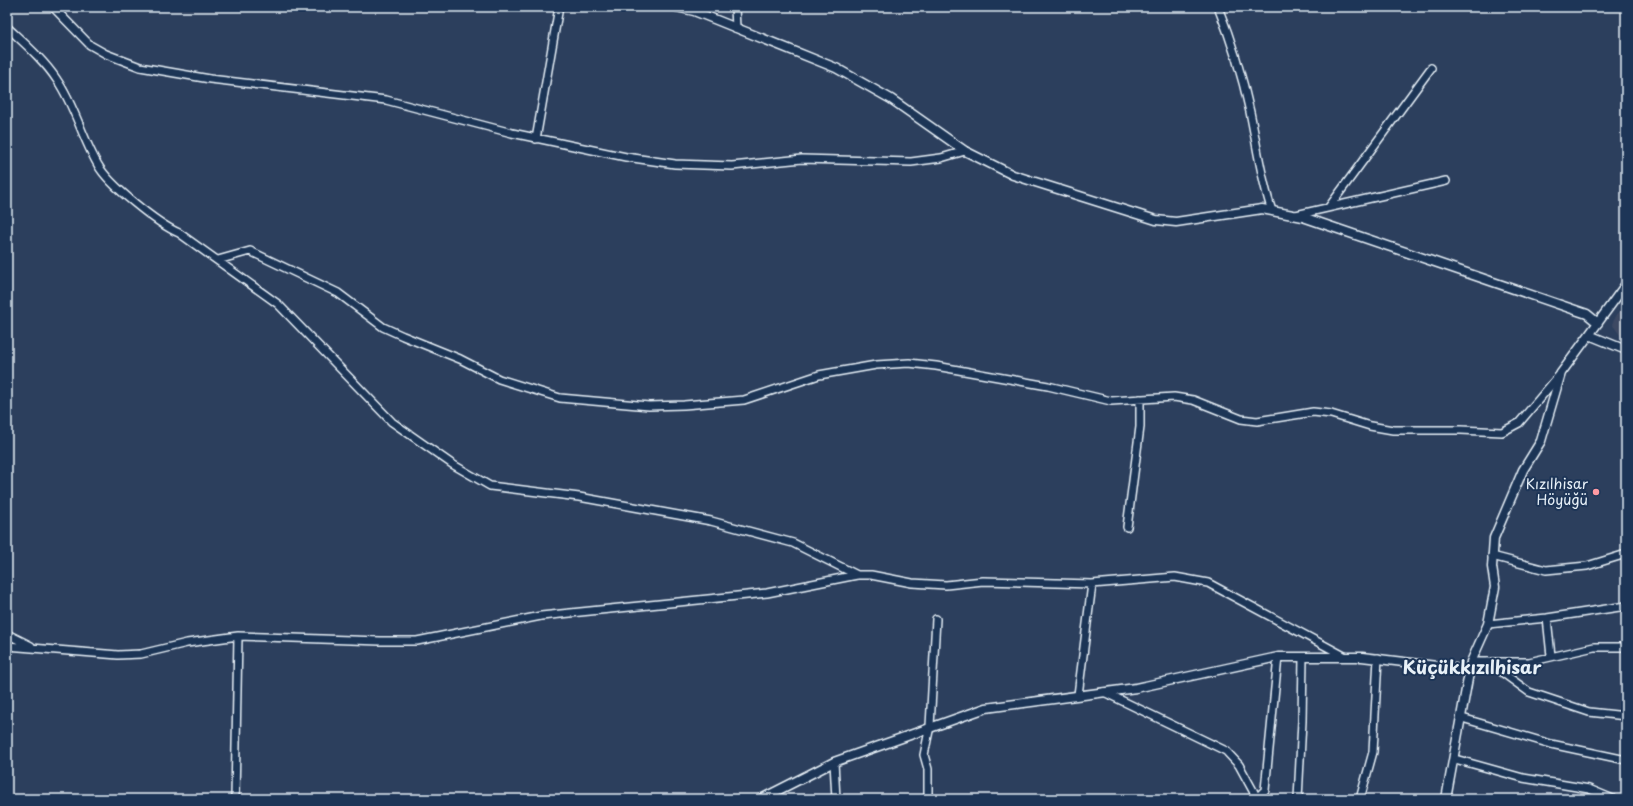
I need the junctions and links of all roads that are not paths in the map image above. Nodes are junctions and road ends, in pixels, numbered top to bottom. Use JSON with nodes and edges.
{"nodes":[{"id":1,"x":53,"y":7,"type":"edge"},
{"id":2,"x":559,"y":7,"type":"edge"},
{"id":3,"x":676,"y":7,"type":"edge"},
{"id":4,"x":735,"y":7,"type":"edge"},
{"id":5,"x":1218,"y":7,"type":"edge"},
{"id":6,"x":694,"y":9,"type":"edge"},
{"id":7,"x":7,"y":27,"type":"edge"},
{"id":8,"x":736,"y":28,"type":"junction"},
{"id":9,"x":1431,"y":68,"type":"dead end"},
{"id":10,"x":536,"y":139,"type":"junction"},
{"id":11,"x":965,"y":151,"type":"junction"},
{"id":12,"x":1446,"y":181,"type":"dead end"},
{"id":13,"x":1329,"y":207,"type":"junction"},
{"id":14,"x":1272,"y":211,"type":"junction"},
{"id":15,"x":1294,"y":215,"type":"junction"},
{"id":16,"x":218,"y":260,"type":"junction"},
{"id":17,"x":1626,"y":284,"type":"edge"},
{"id":18,"x":1598,"y":323,"type":"junction"},
{"id":19,"x":1589,"y":335,"type":"junction"},
{"id":20,"x":1626,"y":350,"type":"edge"},
{"id":21,"x":1561,"y":373,"type":"junction"},
{"id":22,"x":1140,"y":399,"type":"junction"},
{"id":23,"x":1127,"y":527,"type":"dead end"},
{"id":24,"x":1626,"y":554,"type":"edge"},
{"id":25,"x":1492,"y":556,"type":"junction"},
{"id":26,"x":857,"y":575,"type":"junction"},
{"id":27,"x":1092,"y":584,"type":"junction"},
{"id":28,"x":1626,"y":606,"type":"edge"},
{"id":29,"x":1547,"y":618,"type":"junction"},
{"id":30,"x":936,"y":619,"type":"dead end"},
{"id":31,"x":1488,"y":624,"type":"junction"},
{"id":32,"x":7,"y":634,"type":"edge"},
{"id":33,"x":238,"y":636,"type":"junction"},
{"id":34,"x":7,"y":646,"type":"edge"},
{"id":35,"x":33,"y":647,"type":"junction"},
{"id":36,"x":1626,"y":647,"type":"edge"},
{"id":37,"x":1551,"y":656,"type":"junction"},
{"id":38,"x":1278,"y":657,"type":"junction"},
{"id":39,"x":1303,"y":657,"type":"junction"},
{"id":40,"x":1346,"y":657,"type":"junction"},
{"id":41,"x":1378,"y":658,"type":"junction"},
{"id":42,"x":1488,"y":662,"type":"junction"},
{"id":43,"x":1471,"y":666,"type":"junction"},
{"id":44,"x":1104,"y":692,"type":"junction"},
{"id":45,"x":1078,"y":695,"type":"junction"},
{"id":46,"x":1626,"y":716,"type":"edge"},
{"id":47,"x":1462,"y":718,"type":"junction"},
{"id":48,"x":930,"y":726,"type":"junction"},
{"id":49,"x":1455,"y":759,"type":"junction"},
{"id":50,"x":1626,"y":760,"type":"edge"},
{"id":51,"x":834,"y":762,"type":"junction"},
{"id":52,"x":235,"y":799,"type":"edge"},
{"id":53,"x":761,"y":799,"type":"edge"},
{"id":54,"x":836,"y":799,"type":"edge"},
{"id":55,"x":928,"y":799,"type":"edge"},
{"id":56,"x":1298,"y":799,"type":"edge"},
{"id":57,"x":1360,"y":799,"type":"edge"},
{"id":58,"x":1446,"y":799,"type":"edge"},
{"id":59,"x":1613,"y":799,"type":"edge"}],
"edges":[{"from":1,"to":10,"type":"street"},
{"from":2,"to":10,"type":"street"},
{"from":3,"to":6,"type":"street"},
{"from":4,"to":8,"type":"street"},
{"from":5,"to":14,"type":"street"},
{"from":6,"to":8,"type":"street"},
{"from":7,"to":16,"type":"street"},
{"from":8,"to":11,"type":"street"},
{"from":9,"to":13,"type":"street"},
{"from":10,"to":11,"type":"street"},
{"from":11,"to":14,"type":"street"},
{"from":12,"to":13,"type":"street"},
{"from":13,"to":15,"type":"street"},
{"from":14,"to":15,"type":"street"},
{"from":15,"to":18,"type":"street"},
{"from":16,"to":22,"type":"street"},
{"from":16,"to":26,"type":"street"},
{"from":17,"to":18,"type":"street"},
{"from":18,"to":19,"type":"street"},
{"from":19,"to":20,"type":"street"},
{"from":19,"to":21,"type":"street"},
{"from":21,"to":22,"type":"street"},
{"from":21,"to":25,"type":"street"},
{"from":22,"to":23,"type":"street"},
{"from":24,"to":25,"type":"street"},
{"from":25,"to":31,"type":"street"},
{"from":26,"to":27,"type":"street"},
{"from":26,"to":33,"type":"street"},
{"from":27,"to":40,"type":"street"},
{"from":27,"to":45,"type":"street"},
{"from":28,"to":29,"type":"street"},
{"from":29,"to":31,"type":"street"},
{"from":29,"to":37,"type":"street"},
{"from":30,"to":48,"type":"street"},
{"from":31,"to":43,"type":"street"},
{"from":32,"to":35,"type":"street"},
{"from":33,"to":35,"type":"street"},
{"from":33,"to":52,"type":"street"},
{"from":34,"to":35,"type":"street"},
{"from":36,"to":37,"type":"street"},
{"from":37,"to":42,"type":"street"},
{"from":38,"to":39,"type":"street"},
{"from":38,"to":44,"type":"street"},
{"from":38,"to":44,"type":"street"},
{"from":39,"to":40,"type":"street"},
{"from":39,"to":56,"type":"street"},
{"from":40,"to":41,"type":"street"},
{"from":41,"to":43,"type":"street"},
{"from":41,"to":57,"type":"street"},
{"from":42,"to":43,"type":"street"},
{"from":42,"to":46,"type":"street"},
{"from":43,"to":47,"type":"street"},
{"from":44,"to":45,"type":"street"},
{"from":45,"to":48,"type":"street"},
{"from":47,"to":49,"type":"street"},
{"from":47,"to":50,"type":"street"},
{"from":48,"to":51,"type":"street"},
{"from":48,"to":55,"type":"street"},
{"from":49,"to":58,"type":"street"},
{"from":49,"to":59,"type":"street"},
{"from":51,"to":53,"type":"street"},
{"from":51,"to":54,"type":"street"}]}
